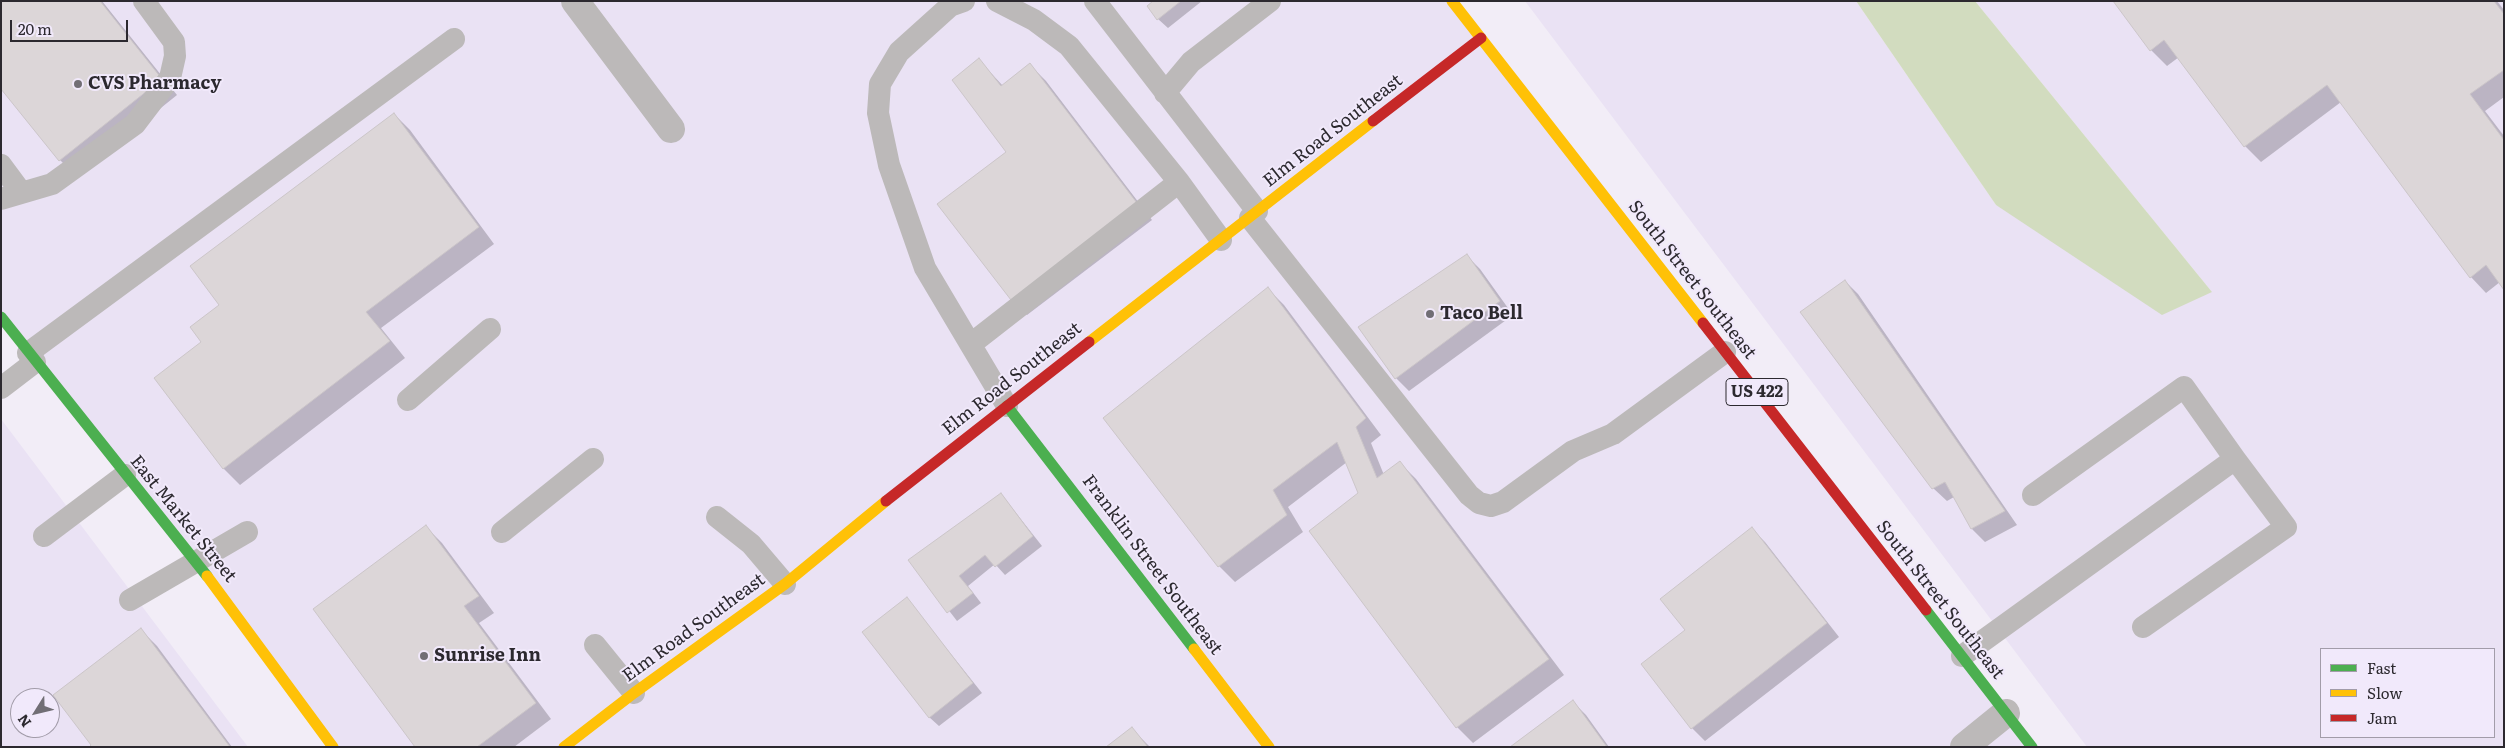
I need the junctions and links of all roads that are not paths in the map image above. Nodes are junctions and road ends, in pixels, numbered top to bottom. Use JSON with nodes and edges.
{"nodes":[{"id":1,"x":144,"y":1,"type":"edge"},
{"id":2,"x":575,"y":1,"type":"edge"},
{"id":3,"x":964,"y":1,"type":"edge"},
{"id":4,"x":997,"y":1,"type":"edge"},
{"id":5,"x":1095,"y":1,"type":"edge"},
{"id":6,"x":1270,"y":1,"type":"edge"},
{"id":7,"x":1452,"y":1,"type":"edge"},
{"id":8,"x":1481,"y":38,"type":"junction"},
{"id":9,"x":454,"y":39,"type":"dead end"},
{"id":10,"x":1165,"y":93,"type":"junction"},
{"id":11,"x":671,"y":129,"type":"dead end"},
{"id":12,"x":1,"y":165,"type":"edge"},
{"id":13,"x":1179,"y":182,"type":"junction"},
{"id":14,"x":11,"y":196,"type":"edge"},
{"id":15,"x":1253,"y":215,"type":"junction"},
{"id":16,"x":1221,"y":240,"type":"junction"},
{"id":17,"x":1,"y":317,"type":"edge"},
{"id":18,"x":490,"y":329,"type":"dead end"},
{"id":19,"x":971,"y":344,"type":"junction"},
{"id":20,"x":1726,"y":352,"type":"junction"},
{"id":21,"x":32,"y":357,"type":"junction"},
{"id":22,"x":1,"y":388,"type":"edge"},
{"id":23,"x":408,"y":400,"type":"dead end"},
{"id":24,"x":1007,"y":406,"type":"junction"},
{"id":25,"x":594,"y":459,"type":"dead end"},
{"id":26,"x":2235,"y":459,"type":"junction"},
{"id":27,"x":125,"y":475,"type":"junction"},
{"id":28,"x":2034,"y":495,"type":"dead end"},
{"id":29,"x":718,"y":517,"type":"dead end"},
{"id":30,"x":247,"y":532,"type":"dead end"},
{"id":31,"x":502,"y":532,"type":"dead end"},
{"id":32,"x":44,"y":536,"type":"dead end"},
{"id":33,"x":195,"y":560,"type":"junction"},
{"id":34,"x":786,"y":584,"type":"junction"},
{"id":35,"x":130,"y":600,"type":"dead end"},
{"id":36,"x":2143,"y":627,"type":"dead end"},
{"id":37,"x":595,"y":646,"type":"dead end"},
{"id":38,"x":1962,"y":656,"type":"junction"},
{"id":39,"x":634,"y":693,"type":"junction"},
{"id":40,"x":2006,"y":713,"type":"junction"},
{"id":41,"x":333,"y":747,"type":"edge"},
{"id":42,"x":564,"y":747,"type":"edge"},
{"id":43,"x":1269,"y":747,"type":"edge"},
{"id":44,"x":1964,"y":747,"type":"edge"},
{"id":45,"x":2032,"y":747,"type":"edge"}],
"edges":[{"from":1,"to":14,"type":"lane"},
{"from":2,"to":11,"type":"street"},
{"from":3,"to":19,"type":"lane"},
{"from":4,"to":13,"type":"lane"},
{"from":5,"to":10,"type":"lane"},
{"from":6,"to":10,"type":"lane"},
{"from":7,"to":8,"type":"main road","name":"South Street Southeast","number":"US 422"},
{"from":8,"to":15,"type":"main road","name":"Elm Road Southeast"},
{"from":8,"to":20,"type":"main road","name":"South Street Southeast","number":"US 422"},
{"from":9,"to":21,"type":"lane"},
{"from":10,"to":15,"type":"lane"},
{"from":12,"to":14,"type":"lane"},
{"from":13,"to":16,"type":"lane"},
{"from":13,"to":19,"type":"lane"},
{"from":15,"to":16,"type":"main road","name":"Elm Road Southeast"},
{"from":15,"to":20,"type":"lane"},
{"from":16,"to":24,"type":"main road","name":"Elm Road Southeast"},
{"from":17,"to":21,"type":"main road","name":"East Market Street"},
{"from":18,"to":23,"type":"lane"},
{"from":19,"to":24,"type":"lane"},
{"from":20,"to":38,"type":"main road","name":"South Street Southeast","number":"US 422"},
{"from":21,"to":22,"type":"lane"},
{"from":21,"to":27,"type":"main road","name":"East Market Street"},
{"from":24,"to":34,"type":"main road","name":"Elm Road Southeast"},
{"from":24,"to":43,"type":"main road","name":"Franklin Street Southeast"},
{"from":25,"to":31,"type":"lane"},
{"from":26,"to":28,"type":"lane"},
{"from":26,"to":36,"type":"lane"},
{"from":26,"to":38,"type":"lane"},
{"from":27,"to":32,"type":"lane"},
{"from":27,"to":33,"type":"main road","name":"East Market Street"},
{"from":29,"to":34,"type":"lane"},
{"from":30,"to":33,"type":"lane"},
{"from":33,"to":35,"type":"lane"},
{"from":33,"to":41,"type":"main road","name":"East Market Street"},
{"from":34,"to":39,"type":"main road","name":"Elm Road Southeast"},
{"from":37,"to":39,"type":"lane"},
{"from":38,"to":40,"type":"main road","name":"South Street Southeast","number":"US 422"},
{"from":39,"to":42,"type":"main road","name":"Elm Road Southeast"},
{"from":40,"to":44,"type":"street"},
{"from":40,"to":45,"type":"main road","name":"South Street Southeast","number":"US 422"}]}
